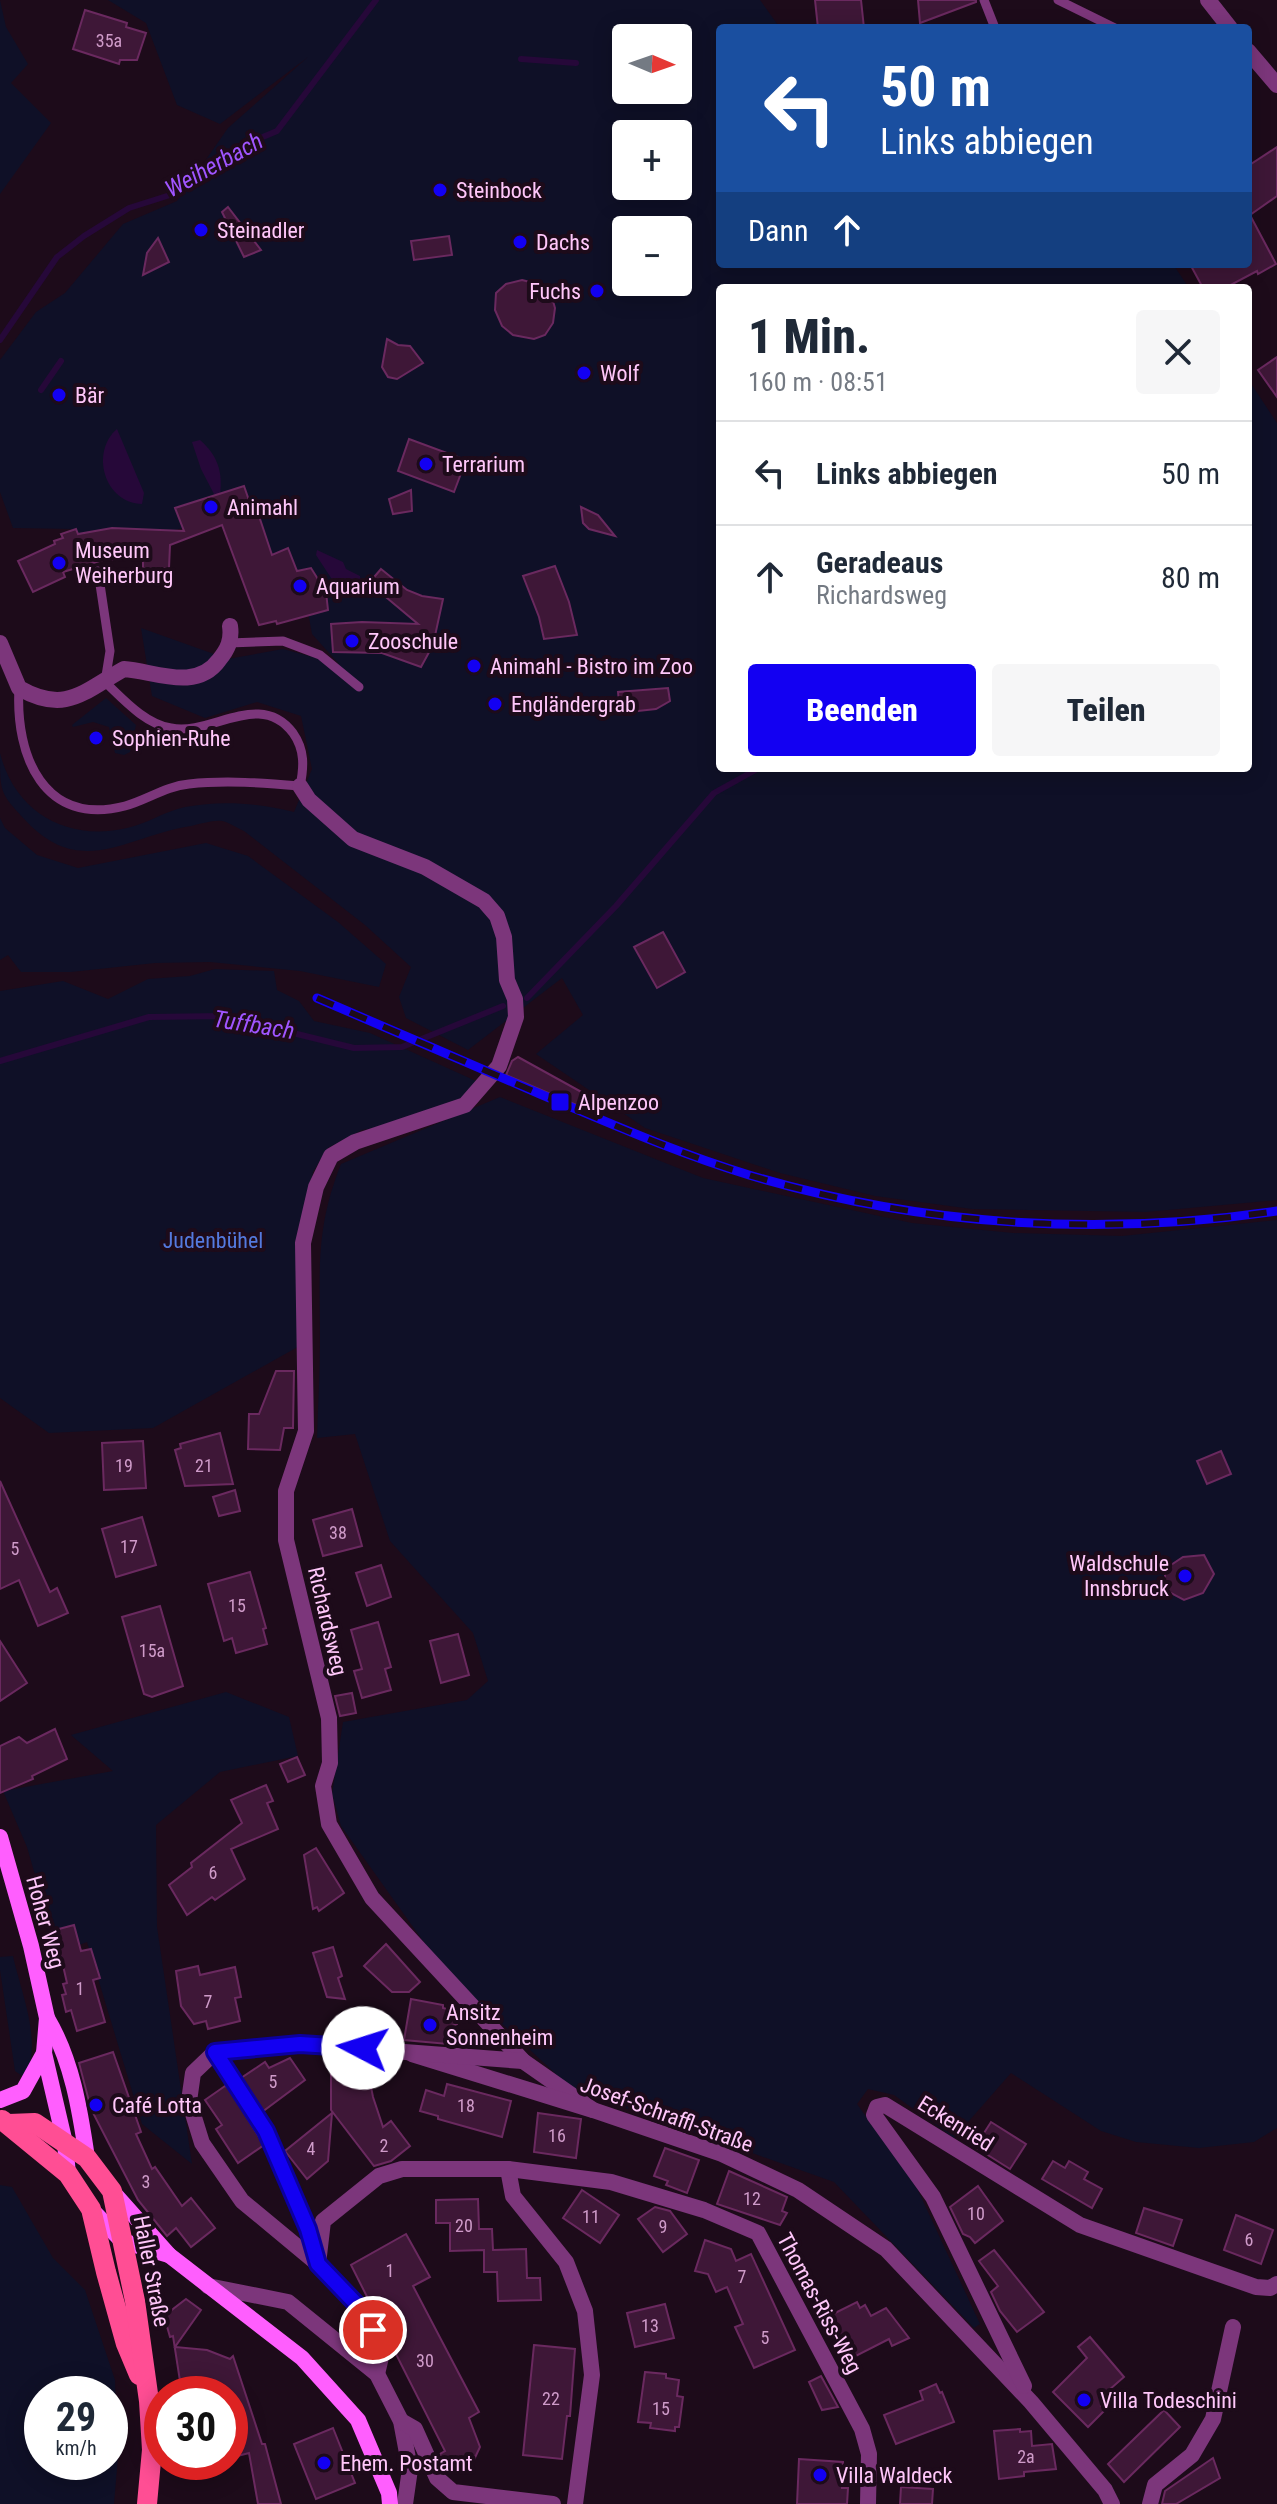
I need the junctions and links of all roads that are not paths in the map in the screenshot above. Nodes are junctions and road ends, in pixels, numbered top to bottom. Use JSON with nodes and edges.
{"nodes":[{"id":1,"x":984,"y":0,"type":"edge"},
{"id":2,"x":1058,"y":0,"type":"edge"},
{"id":3,"x":1208,"y":0,"type":"edge"},
{"id":4,"x":993,"y":24,"type":"edge"},
{"id":5,"x":1107,"y":24,"type":"edge"},
{"id":6,"x":1227,"y":24,"type":"edge"},
{"id":7,"x":1252,"y":57,"type":"edge"},
{"id":8,"x":1277,"y":85,"type":"edge"},
{"id":9,"x":98,"y":571,"type":"dead end"},
{"id":10,"x":230,"y":626,"type":"dead end"},
{"id":11,"x":0,"y":643,"type":"edge"},
{"id":12,"x":229,"y":643,"type":"junction"},
{"id":13,"x":105,"y":682,"type":"junction"},
{"id":14,"x":359,"y":687,"type":"dead end"},
{"id":15,"x":19,"y":688,"type":"junction"},
{"id":16,"x":300,"y":786,"type":"junction"},
{"id":17,"x":0,"y":1837,"type":"edge"},
{"id":18,"x":47,"y":2018,"type":"junction"},
{"id":19,"x":215,"y":2052,"type":"junction"},
{"id":20,"x":44,"y":2053,"type":"junction"},
{"id":21,"x":412,"y":2054,"type":"junction"},
{"id":22,"x":523,"y":2061,"type":"junction"},
{"id":23,"x":0,"y":2100,"type":"edge"},
{"id":24,"x":593,"y":2110,"type":"junction"},
{"id":25,"x":4,"y":2122,"type":"edge"},
{"id":26,"x":65,"y":2143,"type":"junction"},
{"id":27,"x":87,"y":2158,"type":"junction"},
{"id":28,"x":508,"y":2169,"type":"junction"},
{"id":29,"x":68,"y":2174,"type":"junction"},
{"id":30,"x":112,"y":2191,"type":"junction"},
{"id":31,"x":91,"y":2209,"type":"junction"},
{"id":32,"x":122,"y":2241,"type":"junction"},
{"id":33,"x":169,"y":2255,"type":"junction"},
{"id":34,"x":318,"y":2264,"type":"junction"},
{"id":35,"x":1277,"y":2284,"type":"edge"},
{"id":36,"x":208,"y":2286,"type":"junction"},
{"id":37,"x":1233,"y":2327,"type":"dead end"},
{"id":38,"x":377,"y":2374,"type":"junction"},
{"id":39,"x":146,"y":2376,"type":"edge"},
{"id":40,"x":144,"y":2389,"type":"edge"},
{"id":41,"x":1031,"y":2402,"type":"junction"},
{"id":42,"x":401,"y":2421,"type":"junction"},
{"id":43,"x":149,"y":2480,"type":"edge"},
{"id":44,"x":147,"y":2504,"type":"edge"},
{"id":45,"x":390,"y":2504,"type":"edge"},
{"id":46,"x":405,"y":2504,"type":"edge"},
{"id":47,"x":553,"y":2504,"type":"edge"},
{"id":48,"x":575,"y":2504,"type":"edge"},
{"id":49,"x":868,"y":2504,"type":"edge"},
{"id":50,"x":1112,"y":2504,"type":"edge"},
{"id":51,"x":1150,"y":2504,"type":"edge"}],
"edges":[{"from":1,"to":4,"type":"lane"},
{"from":2,"to":5,"type":"lane"},
{"from":3,"to":6,"type":"street"},
{"from":7,"to":8,"type":"street"},
{"from":9,"to":13,"type":"lane"},
{"from":10,"to":12,"type":"street"},
{"from":11,"to":15,"type":"street"},
{"from":12,"to":13,"type":"street"},
{"from":12,"to":14,"type":"lane"},
{"from":13,"to":15,"type":"street"},
{"from":13,"to":16,"type":"lane"},
{"from":15,"to":16,"type":"lane"},
{"from":16,"to":22,"type":"street","name":"Richardsweg"},
{"from":17,"to":18,"type":"street","name":"Hoher Weg"},
{"from":18,"to":20,"type":"street","name":"Hoher Weg"},
{"from":18,"to":27,"type":"street","name":"Hoher Weg"},
{"from":19,"to":21,"type":"street"},
{"from":19,"to":34,"type":"lane"},
{"from":19,"to":34,"type":"street"},
{"from":20,"to":23,"type":"street"},
{"from":20,"to":26,"type":"street","name":"Hoher Weg"},
{"from":21,"to":22,"type":"street"},
{"from":21,"to":24,"type":"street","name":"Josef-Schraffl-Straße"},
{"from":22,"to":24,"type":"street","name":"Richardsweg"},
{"from":24,"to":41,"type":"street","name":"Josef-Schraffl-Straße"},
{"from":25,"to":26,"type":"main road","name":"Haller Straße"},
{"from":25,"to":29,"type":"main road","name":"Haller Straße"},
{"from":26,"to":27,"type":"main road","name":"Haller Straße"},
{"from":26,"to":29,"type":"street","name":"Hoher Weg"},
{"from":27,"to":29,"type":"main road"},
{"from":27,"to":30,"type":"main road","name":"Haller Straße"},
{"from":28,"to":34,"type":"street","name":"Thomas-Riss-Weg"},
{"from":28,"to":48,"type":"street"},
{"from":28,"to":49,"type":"street","name":"Thomas-Riss-Weg"},
{"from":29,"to":31,"type":"main road","name":"Haller Straße"},
{"from":30,"to":32,"type":"main road","name":"Haller Straße"},
{"from":30,"to":33,"type":"street"},
{"from":31,"to":32,"type":"street"},
{"from":31,"to":40,"type":"main road","name":"Haller Straße"},
{"from":32,"to":33,"type":"street"},
{"from":32,"to":39,"type":"main road","name":"Haller Straße"},
{"from":33,"to":36,"type":"street"},
{"from":34,"to":38,"type":"street"},
{"from":35,"to":41,"type":"street","name":"Eckenried"},
{"from":36,"to":38,"type":"street"},
{"from":36,"to":45,"type":"street"},
{"from":37,"to":51,"type":"street"},
{"from":38,"to":42,"type":"street"},
{"from":41,"to":50,"type":"street","name":"Josef-Schraffl-Straße"},
{"from":42,"to":46,"type":"street"},
{"from":42,"to":47,"type":"street"},
{"from":43,"to":44,"type":"main road","name":"Haller Straße"}]}
